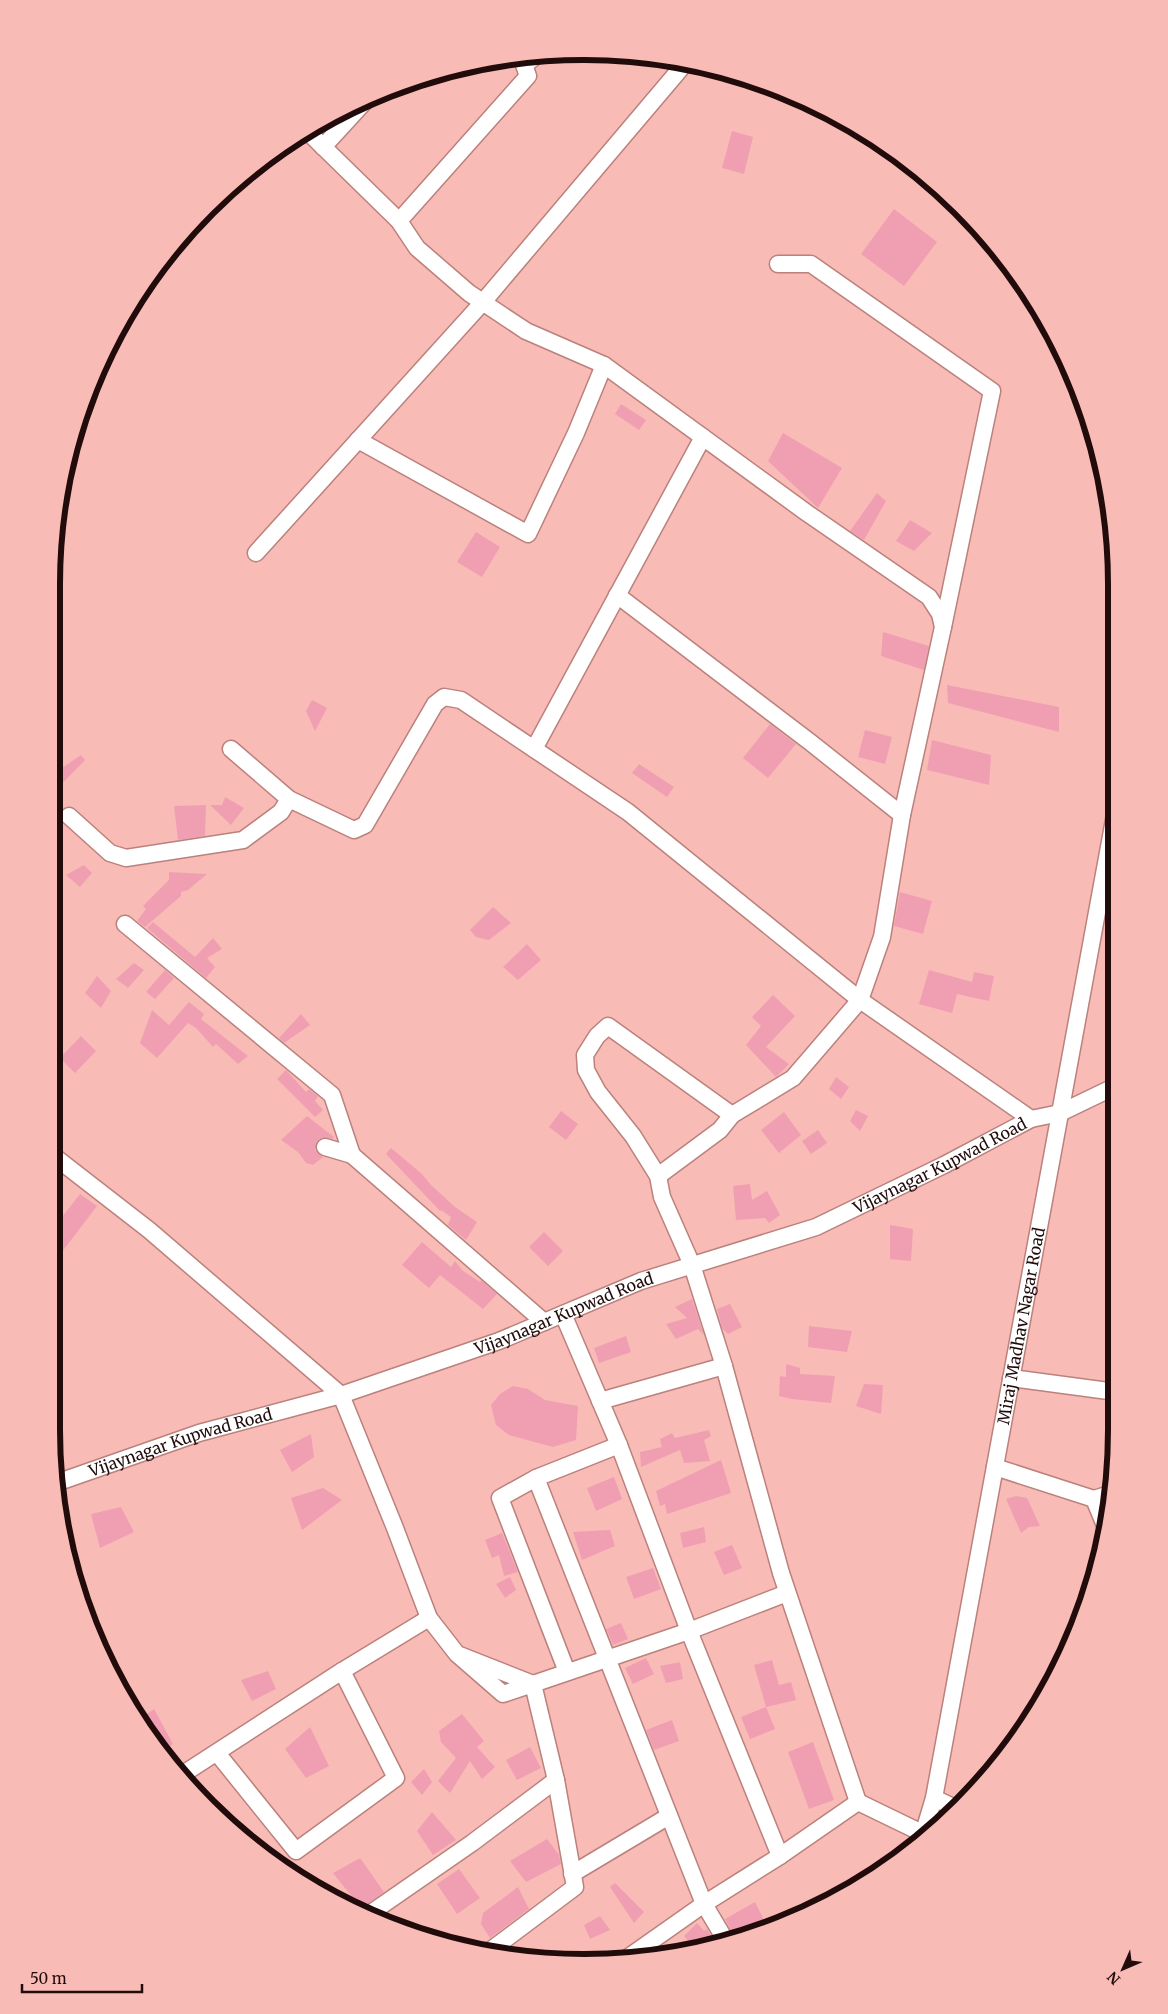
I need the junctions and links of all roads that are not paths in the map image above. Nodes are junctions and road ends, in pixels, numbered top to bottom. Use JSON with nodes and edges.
{"nodes":[{"id":1,"x":527,"y":63,"type":"edge"},
{"id":2,"x":680,"y":69,"type":"edge"},
{"id":3,"x":354,"y":113,"type":"edge"},
{"id":4,"x":312,"y":136,"type":"edge"},
{"id":5,"x":323,"y":147,"type":"junction"},
{"id":6,"x":398,"y":221,"type":"junction"},
{"id":7,"x":778,"y":264,"type":"dead end"},
{"id":8,"x":483,"y":302,"type":"junction"},
{"id":9,"x":604,"y":365,"type":"junction"},
{"id":10,"x":702,"y":437,"type":"junction"},
{"id":11,"x":358,"y":440,"type":"junction"},
{"id":12,"x":256,"y":553,"type":"dead end"},
{"id":13,"x":617,"y":595,"type":"junction"},
{"id":14,"x":943,"y":626,"type":"junction"},
{"id":15,"x":231,"y":749,"type":"dead end"},
{"id":16,"x":534,"y":749,"type":"junction"},
{"id":17,"x":289,"y":800,"type":"junction"},
{"id":18,"x":902,"y":815,"type":"junction"},
{"id":19,"x":69,"y":816,"type":"dead end"},
{"id":20,"x":1108,"y":852,"type":"edge"},
{"id":21,"x":125,"y":924,"type":"dead end"},
{"id":22,"x":860,"y":1000,"type":"junction"},
{"id":23,"x":1108,"y":1090,"type":"edge"},
{"id":24,"x":1060,"y":1113,"type":"junction"},
{"id":25,"x":732,"y":1115,"type":"junction"},
{"id":26,"x":1031,"y":1119,"type":"junction"},
{"id":27,"x":325,"y":1147,"type":"dead end"},
{"id":28,"x":352,"y":1155,"type":"junction"},
{"id":29,"x":60,"y":1161,"type":"edge"},
{"id":30,"x":658,"y":1176,"type":"junction"},
{"id":31,"x":692,"y":1264,"type":"junction"},
{"id":32,"x":563,"y":1314,"type":"junction"},
{"id":33,"x":544,"y":1322,"type":"junction"},
{"id":34,"x":724,"y":1366,"type":"junction"},
{"id":35,"x":1011,"y":1378,"type":"junction"},
{"id":36,"x":1108,"y":1391,"type":"edge"},
{"id":37,"x":341,"y":1395,"type":"junction"},
{"id":38,"x":600,"y":1401,"type":"junction"},
{"id":39,"x":619,"y":1445,"type":"junction"},
{"id":40,"x":995,"y":1466,"type":"junction"},
{"id":41,"x":536,"y":1478,"type":"junction"},
{"id":42,"x":62,"y":1481,"type":"edge"},
{"id":43,"x":1102,"y":1496,"type":"edge"},
{"id":44,"x":787,"y":1593,"type":"junction"},
{"id":45,"x":429,"y":1618,"type":"junction"},
{"id":46,"x":689,"y":1631,"type":"junction"},
{"id":47,"x":606,"y":1660,"type":"junction"},
{"id":48,"x":342,"y":1671,"type":"junction"},
{"id":49,"x":567,"y":1672,"type":"junction"},
{"id":50,"x":533,"y":1684,"type":"junction"},
{"id":51,"x":217,"y":1753,"type":"junction"},
{"id":52,"x":187,"y":1772,"type":"edge"},
{"id":53,"x":556,"y":1780,"type":"junction"},
{"id":54,"x":934,"y":1798,"type":"junction"},
{"id":55,"x":858,"y":1802,"type":"junction"},
{"id":56,"x":950,"y":1806,"type":"edge"},
{"id":57,"x":670,"y":1816,"type":"junction"},
{"id":58,"x":924,"y":1828,"type":"edge"},
{"id":59,"x":917,"y":1835,"type":"edge"},
{"id":60,"x":780,"y":1856,"type":"junction"},
{"id":61,"x":572,"y":1874,"type":"junction"},
{"id":62,"x":704,"y":1904,"type":"junction"},
{"id":63,"x":375,"y":1910,"type":"edge"},
{"id":64,"x":723,"y":1935,"type":"edge"},
{"id":65,"x":496,"y":1946,"type":"edge"},
{"id":66,"x":637,"y":1951,"type":"edge"}],
"edges":[{"from":1,"to":6,"type":"street"},
{"from":2,"to":8,"type":"street"},
{"from":3,"to":5,"type":"street"},
{"from":4,"to":5,"type":"street"},
{"from":5,"to":6,"type":"street"},
{"from":6,"to":8,"type":"street"},
{"from":7,"to":14,"type":"street"},
{"from":8,"to":9,"type":"street"},
{"from":8,"to":11,"type":"street"},
{"from":9,"to":10,"type":"street"},
{"from":9,"to":11,"type":"street"},
{"from":10,"to":13,"type":"street"},
{"from":10,"to":14,"type":"street"},
{"from":11,"to":12,"type":"street"},
{"from":13,"to":16,"type":"street"},
{"from":13,"to":18,"type":"street"},
{"from":14,"to":18,"type":"street"},
{"from":15,"to":17,"type":"street"},
{"from":16,"to":17,"type":"street"},
{"from":16,"to":22,"type":"street"},
{"from":17,"to":19,"type":"street"},
{"from":18,"to":22,"type":"street"},
{"from":20,"to":24,"type":"street","name":"Miraj Madhav Nagar Road"},
{"from":21,"to":28,"type":"street"},
{"from":22,"to":25,"type":"street"},
{"from":22,"to":26,"type":"street"},
{"from":23,"to":24,"type":"street","name":"Vijaynagar Kupwad Road"},
{"from":24,"to":26,"type":"street","name":"Vijaynagar Kupwad Road"},
{"from":24,"to":35,"type":"street","name":"Miraj Madhav Nagar Road"},
{"from":25,"to":30,"type":"street"},
{"from":25,"to":30,"type":"street"},
{"from":26,"to":31,"type":"street","name":"Vijaynagar Kupwad Road"},
{"from":27,"to":28,"type":"street"},
{"from":28,"to":33,"type":"street"},
{"from":29,"to":37,"type":"street"},
{"from":30,"to":31,"type":"street"},
{"from":31,"to":32,"type":"street","name":"Vijaynagar Kupwad Road"},
{"from":31,"to":34,"type":"street"},
{"from":32,"to":33,"type":"street","name":"Vijaynagar Kupwad Road"},
{"from":32,"to":38,"type":"street"},
{"from":33,"to":37,"type":"street","name":"Vijaynagar Kupwad Road"},
{"from":34,"to":38,"type":"street"},
{"from":34,"to":44,"type":"street"},
{"from":35,"to":36,"type":"street"},
{"from":35,"to":40,"type":"street","name":"Miraj Madhav Nagar Road"},
{"from":37,"to":42,"type":"street","name":"Vijaynagar Kupwad Road"},
{"from":37,"to":45,"type":"street"},
{"from":38,"to":39,"type":"street"},
{"from":39,"to":41,"type":"street"},
{"from":39,"to":46,"type":"street"},
{"from":40,"to":43,"type":"street"},
{"from":40,"to":54,"type":"street","name":"Miraj Madhav Nagar Road"},
{"from":41,"to":47,"type":"street"},
{"from":41,"to":49,"type":"street"},
{"from":44,"to":46,"type":"street"},
{"from":44,"to":55,"type":"street"},
{"from":45,"to":48,"type":"street"},
{"from":45,"to":50,"type":"street"},
{"from":46,"to":47,"type":"street"},
{"from":46,"to":60,"type":"street"},
{"from":47,"to":49,"type":"street"},
{"from":47,"to":57,"type":"street"},
{"from":48,"to":51,"type":"street"},
{"from":48,"to":51,"type":"street"},
{"from":49,"to":50,"type":"street"},
{"from":50,"to":53,"type":"street"},
{"from":51,"to":52,"type":"street"},
{"from":53,"to":61,"type":"street"},
{"from":53,"to":63,"type":"street"},
{"from":54,"to":56,"type":"street"},
{"from":54,"to":58,"type":"street","name":"Miraj Madhav Nagar Road"},
{"from":55,"to":59,"type":"street"},
{"from":55,"to":60,"type":"street"},
{"from":57,"to":61,"type":"street"},
{"from":57,"to":62,"type":"street"},
{"from":60,"to":62,"type":"street"},
{"from":61,"to":65,"type":"street"},
{"from":62,"to":64,"type":"street"},
{"from":62,"to":66,"type":"street"}]}
